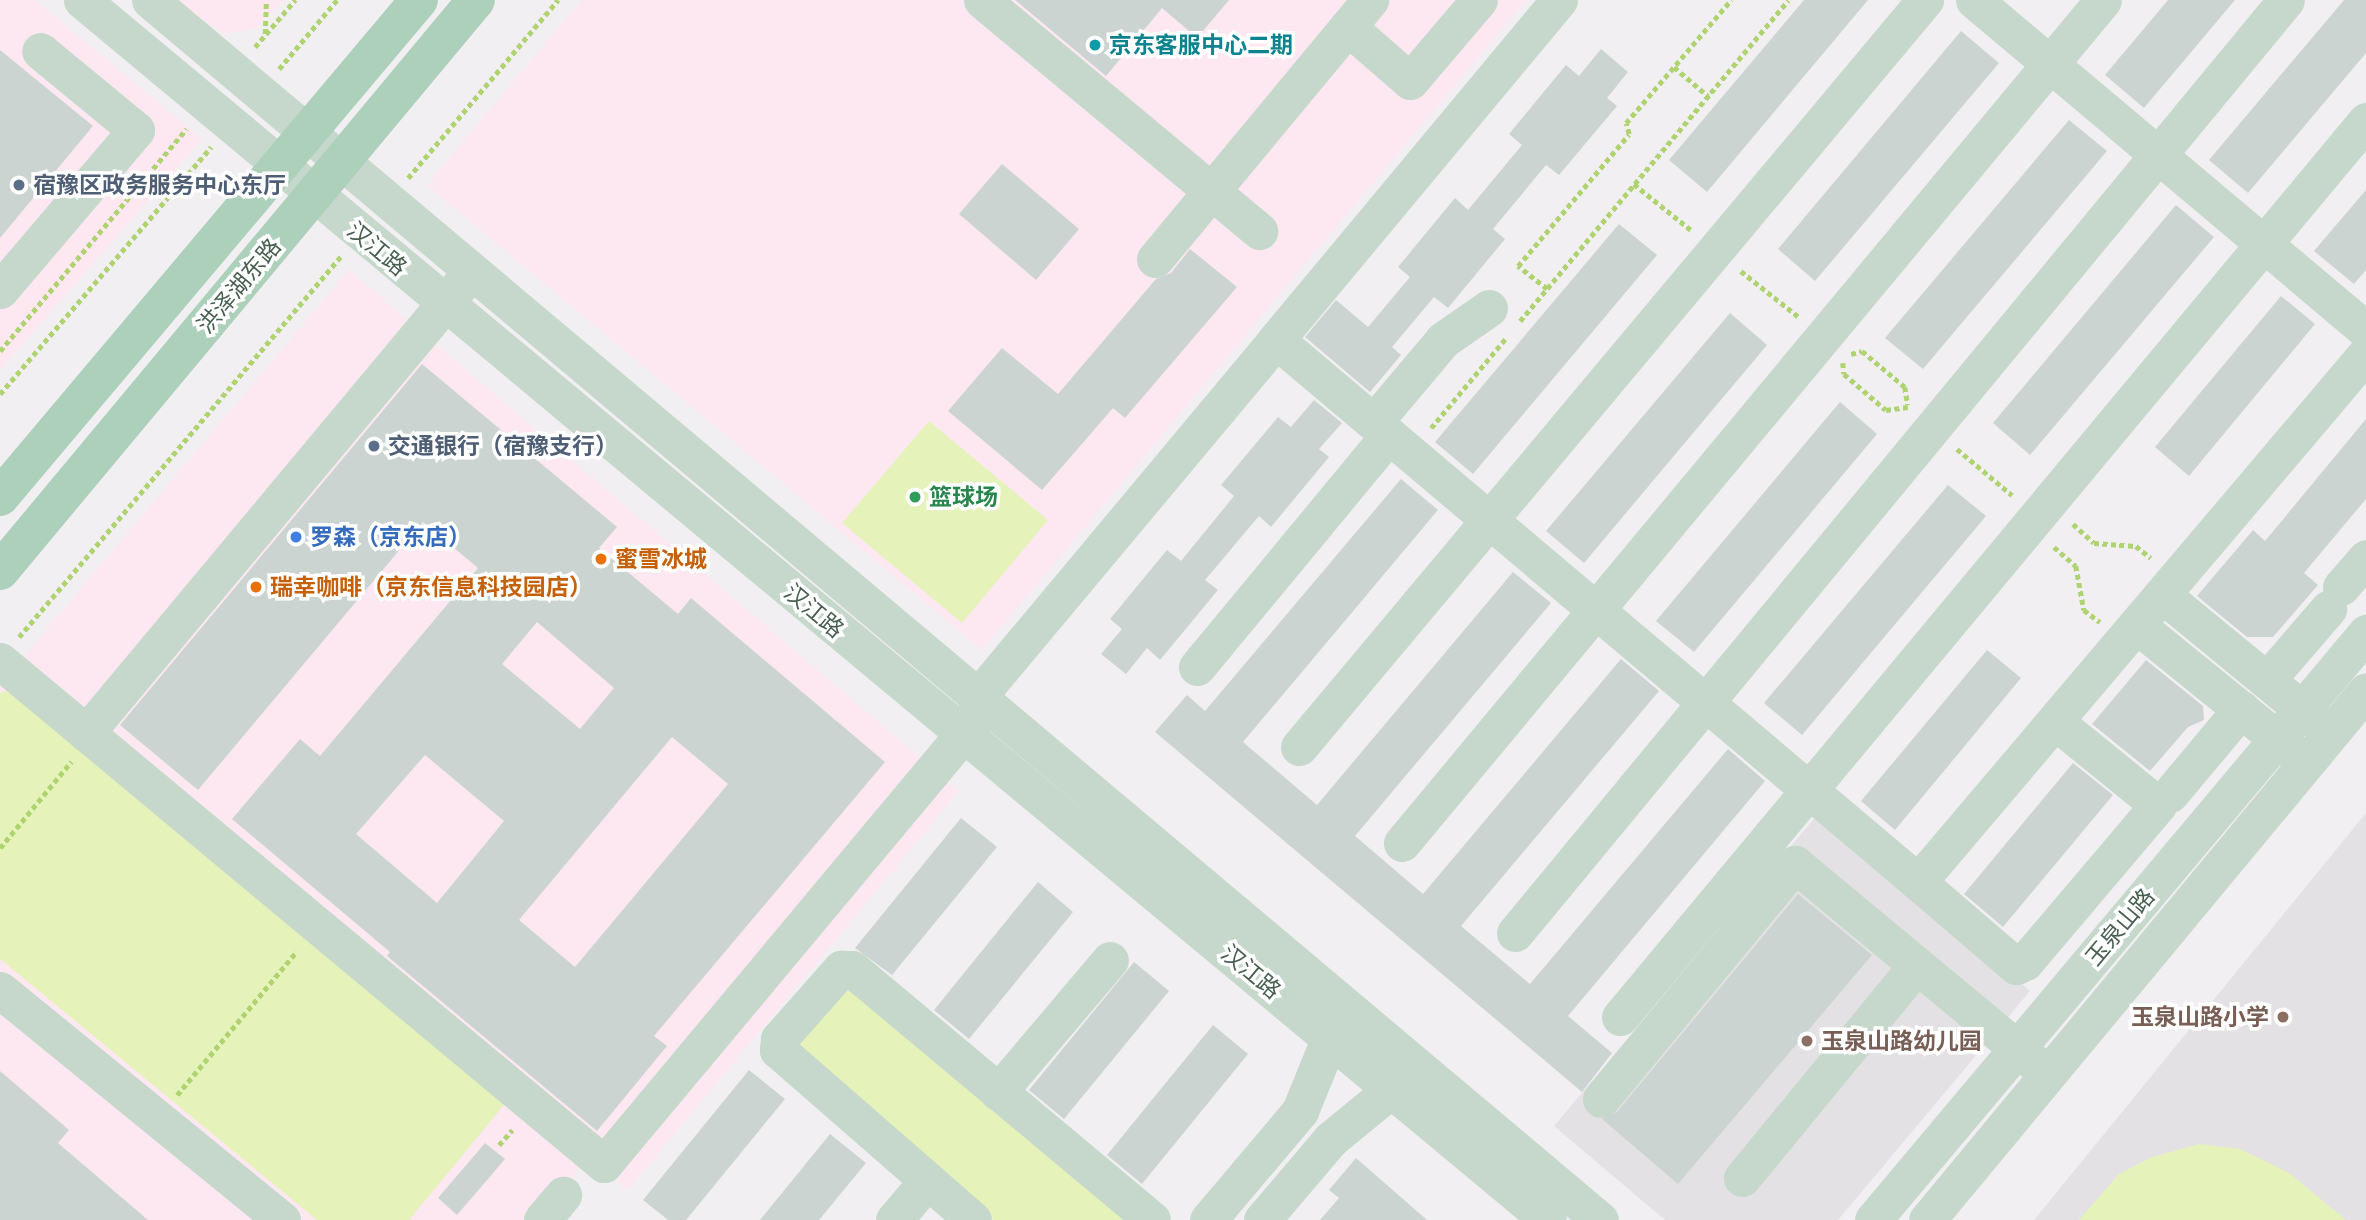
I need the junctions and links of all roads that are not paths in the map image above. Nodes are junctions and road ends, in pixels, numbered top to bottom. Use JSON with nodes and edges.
{"nodes":[{"id":1,"x":82,"y":0,"type":"edge"},
{"id":2,"x":150,"y":0,"type":"edge"},
{"id":3,"x":419,"y":0,"type":"edge"},
{"id":4,"x":476,"y":0,"type":"edge"},
{"id":5,"x":982,"y":0,"type":"edge"},
{"id":6,"x":1479,"y":0,"type":"edge"},
{"id":7,"x":1559,"y":0,"type":"edge"},
{"id":8,"x":1925,"y":0,"type":"edge"},
{"id":9,"x":1974,"y":0,"type":"edge"},
{"id":10,"x":2103,"y":0,"type":"edge"},
{"id":11,"x":2287,"y":0,"type":"edge"},
{"id":12,"x":1359,"y":14,"type":"edge"},
{"id":13,"x":40,"y":51,"type":"dead end"},
{"id":14,"x":2050,"y":64,"type":"junction"},
{"id":15,"x":2366,"y":121,"type":"edge"},
{"id":16,"x":308,"y":133,"type":"junction"},
{"id":17,"x":2158,"y":155,"type":"junction"},
{"id":18,"x":342,"y":162,"type":"junction"},
{"id":19,"x":279,"y":167,"type":"junction"},
{"id":20,"x":1210,"y":192,"type":"junction"},
{"id":21,"x":314,"y":196,"type":"junction"},
{"id":22,"x":1259,"y":231,"type":"dead end"},
{"id":23,"x":2264,"y":244,"type":"junction"},
{"id":24,"x":1155,"y":259,"type":"dead end"},
{"id":25,"x":471,"y":271,"type":"junction"},
{"id":26,"x":0,"y":290,"type":"edge"},
{"id":27,"x":444,"y":304,"type":"junction"},
{"id":28,"x":1489,"y":308,"type":"dead end"},
{"id":29,"x":2366,"y":330,"type":"edge"},
{"id":30,"x":1276,"y":340,"type":"junction"},
{"id":31,"x":2366,"y":354,"type":"edge"},
{"id":32,"x":1391,"y":437,"type":"junction"},
{"id":33,"x":0,"y":497,"type":"edge"},
{"id":34,"x":1489,"y":520,"type":"junction"},
{"id":35,"x":2366,"y":558,"type":"edge"},
{"id":36,"x":0,"y":571,"type":"edge"},
{"id":37,"x":2171,"y":588,"type":"junction"},
{"id":38,"x":1596,"y":610,"type":"junction"},
{"id":39,"x":2366,"y":633,"type":"edge"},
{"id":40,"x":2132,"y":634,"type":"junction"},
{"id":41,"x":4,"y":655,"type":"edge"},
{"id":42,"x":1197,"y":667,"type":"dead end"},
{"id":43,"x":2267,"y":680,"type":"junction"},
{"id":44,"x":2366,"y":691,"type":"edge"},
{"id":45,"x":1706,"y":703,"type":"junction"},
{"id":46,"x":2241,"y":709,"type":"junction"},
{"id":47,"x":2303,"y":710,"type":"junction"},
{"id":48,"x":975,"y":713,"type":"junction"},
{"id":49,"x":2056,"y":722,"type":"junction"},
{"id":50,"x":2331,"y":733,"type":"junction"},
{"id":51,"x":89,"y":735,"type":"junction"},
{"id":52,"x":2278,"y":739,"type":"junction"},
{"id":53,"x":1299,"y":747,"type":"dead end"},
{"id":54,"x":2307,"y":763,"type":"junction"},
{"id":55,"x":1809,"y":790,"type":"junction"},
{"id":56,"x":2170,"y":794,"type":"dead end"},
{"id":57,"x":1402,"y":843,"type":"dead end"},
{"id":58,"x":1918,"y":883,"type":"junction"},
{"id":59,"x":1515,"y":933,"type":"dead end"},
{"id":60,"x":1110,"y":960,"type":"dead end"},
{"id":61,"x":1916,"y":965,"type":"junction"},
{"id":62,"x":0,"y":990,"type":"edge"},
{"id":63,"x":1620,"y":1017,"type":"dead end"},
{"id":64,"x":1330,"y":1037,"type":"junction"},
{"id":65,"x":2017,"y":1049,"type":"junction"},
{"id":66,"x":2049,"y":1074,"type":"junction"},
{"id":67,"x":1392,"y":1088,"type":"junction"},
{"id":68,"x":998,"y":1092,"type":"junction"},
{"id":69,"x":1601,"y":1099,"type":"dead end"},
{"id":70,"x":1742,"y":1178,"type":"dead end"},
{"id":71,"x":928,"y":1181,"type":"junction"},
{"id":72,"x":282,"y":1220,"type":"edge"},
{"id":73,"x":894,"y":1220,"type":"edge"},
{"id":74,"x":973,"y":1220,"type":"edge"},
{"id":75,"x":1152,"y":1220,"type":"edge"},
{"id":76,"x":1208,"y":1220,"type":"edge"},
{"id":77,"x":1262,"y":1220,"type":"edge"},
{"id":78,"x":1548,"y":1220,"type":"edge"},
{"id":79,"x":1600,"y":1220,"type":"edge"},
{"id":80,"x":1873,"y":1220,"type":"edge"},
{"id":81,"x":1927,"y":1220,"type":"edge"}],
"edges":[{"from":1,"to":19,"type":"street","name":"汉江路"},
{"from":2,"to":16,"type":"street","name":"汉江路"},
{"from":3,"to":16,"type":"main road","name":"洪泽湖东路"},
{"from":4,"to":18,"type":"main road","name":"洪泽湖东路"},
{"from":5,"to":20,"type":"street"},
{"from":6,"to":12,"type":"street"},
{"from":7,"to":30,"type":"street"},
{"from":8,"to":34,"type":"street"},
{"from":9,"to":14,"type":"street"},
{"from":10,"to":14,"type":"street"},
{"from":11,"to":17,"type":"street"},
{"from":12,"to":20,"type":"street"},
{"from":13,"to":26,"type":"street"},
{"from":14,"to":17,"type":"street"},
{"from":14,"to":38,"type":"street"},
{"from":15,"to":23,"type":"street"},
{"from":16,"to":18,"type":"street","name":"汉江路"},
{"from":16,"to":19,"type":"main road","name":"洪泽湖东路"},
{"from":17,"to":23,"type":"street"},
{"from":17,"to":45,"type":"street"},
{"from":18,"to":21,"type":"main road","name":"洪泽湖东路"},
{"from":18,"to":25,"type":"street","name":"汉江路"},
{"from":19,"to":21,"type":"street","name":"汉江路"},
{"from":19,"to":33,"type":"main road","name":"洪泽湖东路"},
{"from":20,"to":22,"type":"street"},
{"from":20,"to":24,"type":"street"},
{"from":21,"to":27,"type":"street","name":"汉江路"},
{"from":21,"to":36,"type":"main road","name":"洪泽湖东路"},
{"from":23,"to":29,"type":"street"},
{"from":23,"to":55,"type":"street"},
{"from":25,"to":27,"type":"street"},
{"from":25,"to":48,"type":"street","name":"汉江路"},
{"from":27,"to":48,"type":"street","name":"汉江路"},
{"from":27,"to":51,"type":"street"},
{"from":28,"to":32,"type":"street"},
{"from":30,"to":32,"type":"street"},
{"from":30,"to":48,"type":"street"},
{"from":31,"to":37,"type":"street"},
{"from":32,"to":34,"type":"street"},
{"from":32,"to":42,"type":"street"},
{"from":34,"to":38,"type":"street"},
{"from":34,"to":53,"type":"street"},
{"from":35,"to":43,"type":"street"},
{"from":37,"to":40,"type":"street"},
{"from":37,"to":43,"type":"street"},
{"from":38,"to":45,"type":"street"},
{"from":38,"to":57,"type":"street"},
{"from":39,"to":47,"type":"street","name":"玉泉山路"},
{"from":40,"to":46,"type":"street"},
{"from":40,"to":49,"type":"street"},
{"from":41,"to":51,"type":"street"},
{"from":43,"to":47,"type":"street"},
{"from":44,"to":50,"type":"street","name":"玉泉山路"},
{"from":45,"to":55,"type":"street"},
{"from":45,"to":59,"type":"street"},
{"from":46,"to":52,"type":"street"},
{"from":46,"to":56,"type":"street"},
{"from":47,"to":50,"type":"street"},
{"from":47,"to":52,"type":"street","name":"玉泉山路"},
{"from":48,"to":51,"type":"street"},
{"from":48,"to":64,"type":"street","name":"汉江路"},
{"from":48,"to":79,"type":"street","name":"汉江路"},
{"from":49,"to":58,"type":"street"},
{"from":49,"to":58,"type":"street"},
{"from":50,"to":54,"type":"street","name":"玉泉山路"},
{"from":52,"to":54,"type":"street"},
{"from":52,"to":65,"type":"street","name":"玉泉山路"},
{"from":54,"to":66,"type":"street","name":"玉泉山路"},
{"from":55,"to":58,"type":"street"},
{"from":55,"to":63,"type":"street"},
{"from":60,"to":68,"type":"street"},
{"from":61,"to":65,"type":"street"},
{"from":61,"to":69,"type":"street"},
{"from":61,"to":70,"type":"street"},
{"from":62,"to":72,"type":"street"},
{"from":64,"to":67,"type":"street","name":"汉江路"},
{"from":64,"to":76,"type":"street"},
{"from":65,"to":66,"type":"street"},
{"from":65,"to":80,"type":"street","name":"玉泉山路"},
{"from":66,"to":81,"type":"street","name":"玉泉山路"},
{"from":67,"to":77,"type":"street"},
{"from":67,"to":78,"type":"street","name":"汉江路"},
{"from":68,"to":71,"type":"street"},
{"from":68,"to":75,"type":"street"},
{"from":71,"to":73,"type":"street"},
{"from":71,"to":74,"type":"street"}]}
